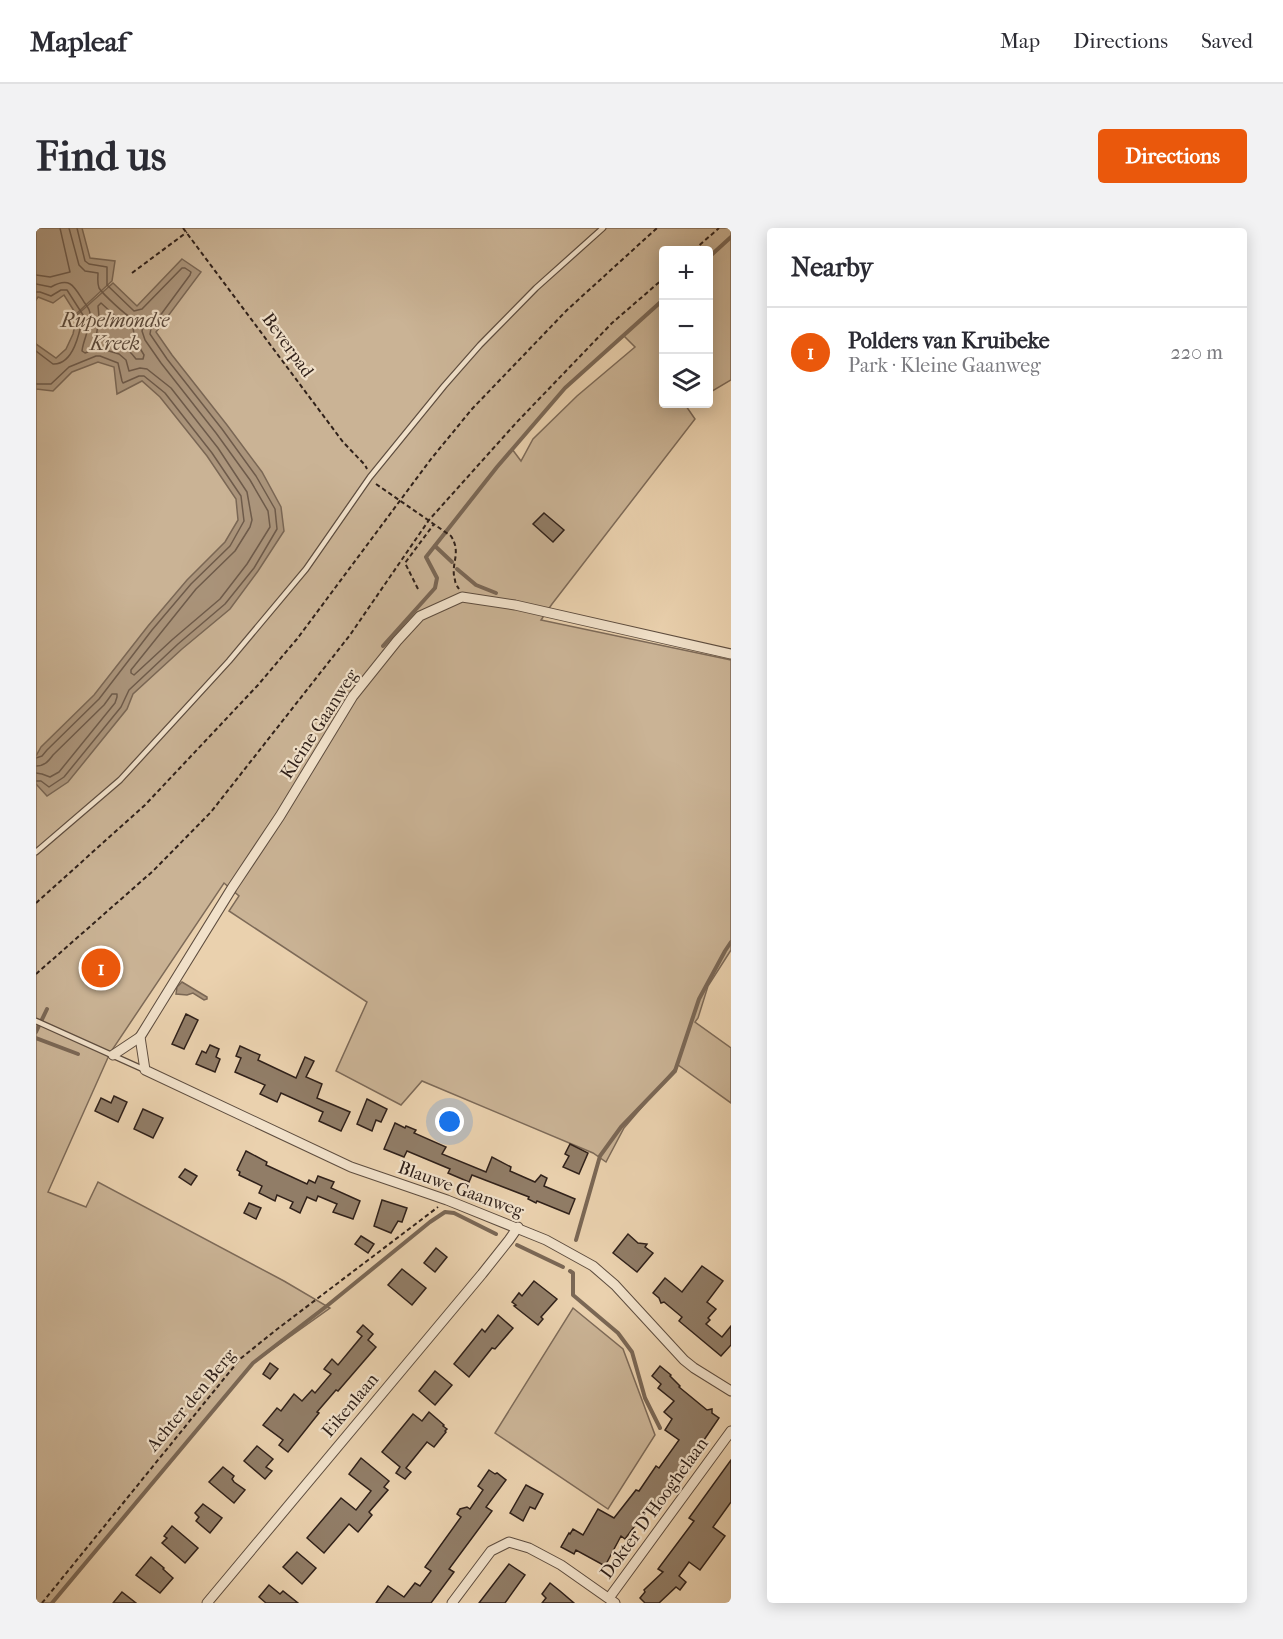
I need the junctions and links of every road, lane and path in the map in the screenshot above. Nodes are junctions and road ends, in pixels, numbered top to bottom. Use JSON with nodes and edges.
{"nodes":[{"id":1,"x":183,"y":228,"type":"edge"},
{"id":2,"x":603,"y":228,"type":"edge"},
{"id":3,"x":657,"y":228,"type":"edge"},
{"id":4,"x":719,"y":228,"type":"edge"},
{"id":5,"x":187,"y":232,"type":"junction"},
{"id":6,"x":699,"y":246,"type":"edge"},
{"id":7,"x":132,"y":273,"type":"dead end"},
{"id":8,"x":659,"y":282,"type":"edge"},
{"id":9,"x":370,"y":477,"type":"junction"},
{"id":10,"x":400,"y":501,"type":"junction"},
{"id":11,"x":429,"y":520,"type":"junction"},
{"id":12,"x":434,"y":524,"type":"junction"},
{"id":13,"x":418,"y":589,"type":"dead end"},
{"id":14,"x":462,"y":597,"type":"junction"},
{"id":15,"x":731,"y":654,"type":"edge"},
{"id":16,"x":36,"y":852,"type":"edge"},
{"id":17,"x":36,"y":903,"type":"edge"},
{"id":18,"x":36,"y":974,"type":"edge"},
{"id":19,"x":36,"y":1021,"type":"edge"},
{"id":20,"x":140,"y":1036,"type":"junction"},
{"id":21,"x":113,"y":1054,"type":"junction"},
{"id":22,"x":145,"y":1070,"type":"junction"},
{"id":23,"x":447,"y":1200,"type":"junction"},
{"id":24,"x":518,"y":1227,"type":"junction"},
{"id":25,"x":731,"y":1391,"type":"edge"},
{"id":26,"x":731,"y":1431,"type":"edge"},
{"id":27,"x":612,"y":1600,"type":"edge"},
{"id":28,"x":42,"y":1603,"type":"edge"},
{"id":29,"x":207,"y":1603,"type":"edge"},
{"id":30,"x":452,"y":1603,"type":"edge"}],
"edges":[{"from":1,"to":5,"type":"path","name":"Beverpad"},
{"from":2,"to":9,"type":"lane"},
{"from":3,"to":10,"type":"path"},
{"from":4,"to":6,"type":"path"},
{"from":5,"to":7,"type":"path"},
{"from":5,"to":9,"type":"path","name":"Beverpad"},
{"from":8,"to":11,"type":"path"},
{"from":9,"to":10,"type":"path","name":"Beverpad"},
{"from":9,"to":16,"type":"lane"},
{"from":10,"to":11,"type":"path","name":"Beverpad"},
{"from":10,"to":17,"type":"path"},
{"from":11,"to":12,"type":"path","name":"Beverpad"},
{"from":11,"to":18,"type":"path"},
{"from":12,"to":13,"type":"path"},
{"from":12,"to":14,"type":"path","name":"Beverpad"},
{"from":14,"to":15,"type":"street"},
{"from":14,"to":20,"type":"street","name":"Kleine Gaanweg"},
{"from":19,"to":21,"type":"lane"},
{"from":20,"to":21,"type":"street","name":"Kleine Gaanweg"},
{"from":20,"to":22,"type":"street"},
{"from":21,"to":22,"type":"lane"},
{"from":22,"to":23,"type":"street","name":"Blauwe Gaanweg"},
{"from":23,"to":24,"type":"street","name":"Blauwe Gaanweg"},
{"from":23,"to":28,"type":"path","name":"Achter den Berg"},
{"from":24,"to":25,"type":"street","name":"Blauwe Gaanweg"},
{"from":24,"to":29,"type":"street","name":"Eikenlaan"},
{"from":26,"to":27,"type":"street","name":"Dokter D'Hooghelaan"},
{"from":27,"to":30,"type":"street"}]}
